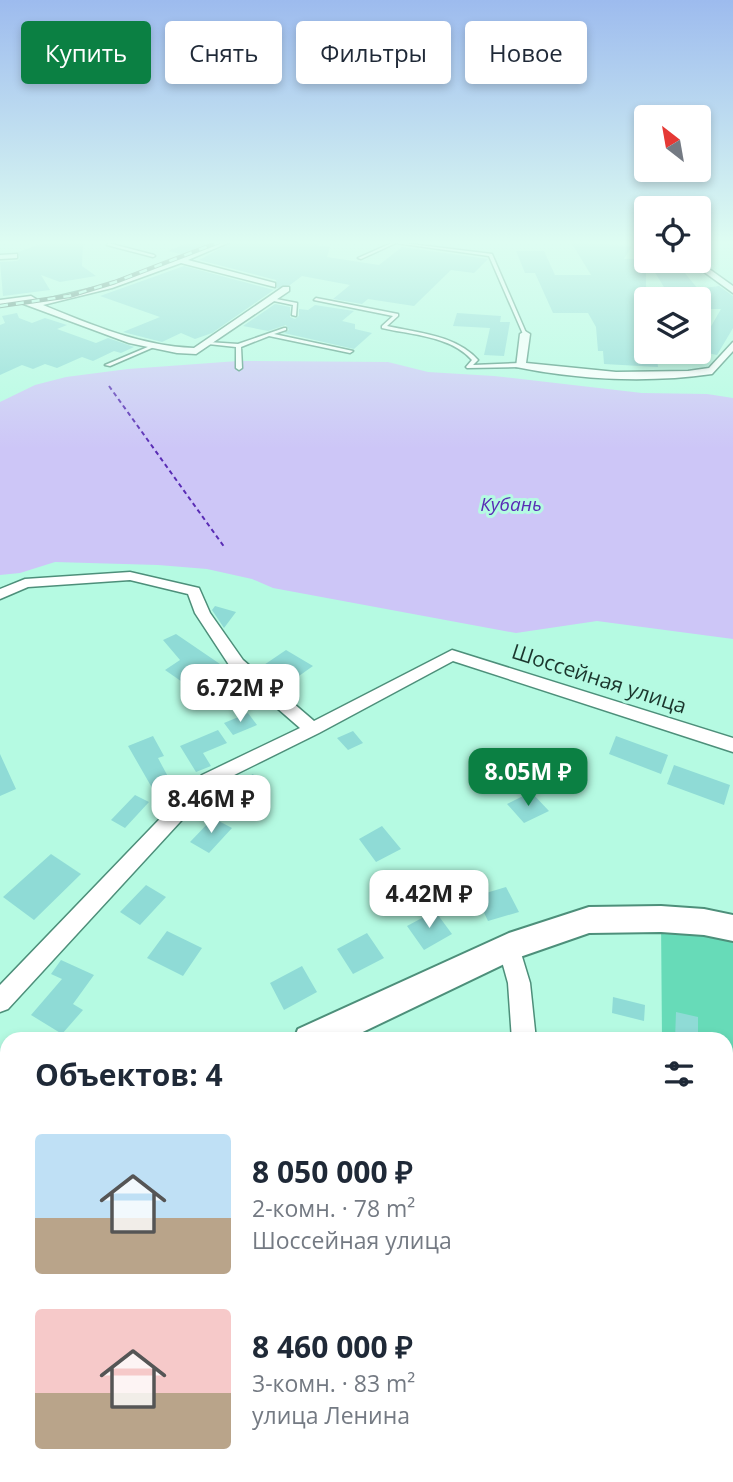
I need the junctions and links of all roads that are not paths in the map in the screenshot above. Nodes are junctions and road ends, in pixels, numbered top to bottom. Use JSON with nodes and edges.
{"nodes":[{"id":1,"x":52,"y":311,"type":"edge"},
{"id":2,"x":254,"y":311,"type":"edge"},
{"id":3,"x":294,"y":311,"type":"edge"},
{"id":4,"x":377,"y":311,"type":"edge"},
{"id":5,"x":515,"y":311,"type":"edge"},
{"id":6,"x":294,"y":315,"type":"dead end"},
{"id":7,"x":284,"y":329,"type":"dead end"},
{"id":8,"x":525,"y":334,"type":"joint"},
{"id":9,"x":269,"y":335,"type":"junction"},
{"id":10,"x":208,"y":343,"type":"junction"},
{"id":11,"x":733,"y":345,"type":"edge"},
{"id":12,"x":238,"y":346,"type":"junction"},
{"id":13,"x":152,"y":347,"type":"junction"},
{"id":14,"x":350,"y":351,"type":"dead end"},
{"id":15,"x":108,"y":365,"type":"dead end"},
{"id":16,"x":520,"y":365,"type":"junction"},
{"id":17,"x":239,"y":368,"type":"dead end"},
{"id":18,"x":0,"y":594,"type":"edge"},
{"id":19,"x":313,"y":729,"type":"junction"},
{"id":20,"x":733,"y":746,"type":"edge"},
{"id":21,"x":733,"y":928,"type":"edge"},
{"id":22,"x":509,"y":947,"type":"junction"},
{"id":23,"x":0,"y":1001,"type":"edge"},
{"id":24,"x":327,"y":1032,"type":"edge"},
{"id":25,"x":523,"y":1032,"type":"edge"}],
"edges":[{"from":1,"to":13,"type":"street"},
{"from":2,"to":10,"type":"street"},
{"from":3,"to":6,"type":"lane"},
{"from":4,"to":16,"type":"lane"},
{"from":5,"to":8,"type":"lane"},
{"from":7,"to":9,"type":"lane"},
{"from":8,"to":16,"type":"street"},
{"from":9,"to":12,"type":"lane"},
{"from":9,"to":14,"type":"lane"},
{"from":10,"to":12,"type":"lane"},
{"from":10,"to":13,"type":"street"},
{"from":11,"to":16,"type":"street"},
{"from":12,"to":17,"type":"lane"},
{"from":13,"to":15,"type":"lane"},
{"from":18,"to":19,"type":"street"},
{"from":19,"to":20,"type":"street","name":"Шоссейная улица"},
{"from":19,"to":23,"type":"street"},
{"from":21,"to":22,"type":"street"},
{"from":22,"to":24,"type":"street"},
{"from":22,"to":25,"type":"street"}]}
